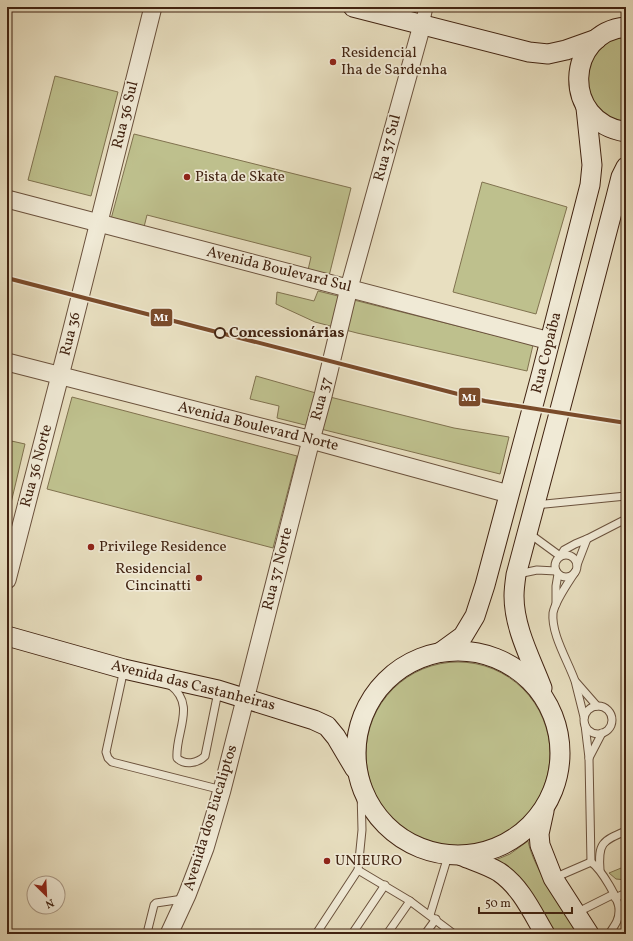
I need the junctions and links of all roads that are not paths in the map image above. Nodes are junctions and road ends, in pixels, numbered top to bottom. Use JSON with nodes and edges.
{"nodes":[{"id":1,"x":153,"y":7,"type":"edge"},
{"id":2,"x":353,"y":7,"type":"edge"},
{"id":3,"x":426,"y":7,"type":"edge"},
{"id":4,"x":422,"y":26,"type":"junction"},
{"id":5,"x":624,"y":26,"type":"edge"},
{"id":6,"x":597,"y":39,"type":"junction"},
{"id":7,"x":586,"y":108,"type":"junction"},
{"id":8,"x":626,"y":132,"type":"edge"},
{"id":9,"x":626,"y":167,"type":"edge"},
{"id":10,"x":7,"y":199,"type":"edge"},
{"id":11,"x":98,"y":222,"type":"junction"},
{"id":12,"x":349,"y":288,"type":"junction"},
{"id":13,"x":550,"y":341,"type":"junction"},
{"id":14,"x":7,"y":362,"type":"edge"},
{"id":15,"x":60,"y":376,"type":"junction"},
{"id":16,"x":311,"y":440,"type":"junction"},
{"id":17,"x":509,"y":494,"type":"junction"},
{"id":18,"x":626,"y":496,"type":"edge"},
{"id":19,"x":535,"y":505,"type":"junction"},
{"id":20,"x":626,"y":519,"type":"edge"},
{"id":21,"x":528,"y":532,"type":"junction"},
{"id":22,"x":587,"y":539,"type":"junction"},
{"id":23,"x":561,"y":555,"type":"junction"},
{"id":24,"x":576,"y":569,"type":"junction"},
{"id":25,"x":557,"y":572,"type":"junction"},
{"id":26,"x":516,"y":575,"type":"junction"},
{"id":27,"x":7,"y":580,"type":"edge"},
{"id":28,"x":556,"y":604,"type":"junction"},
{"id":29,"x":7,"y":636,"type":"edge"},
{"id":30,"x":441,"y":652,"type":"junction"},
{"id":31,"x":124,"y":669,"type":"junction"},
{"id":32,"x":160,"y":678,"type":"junction"},
{"id":33,"x":574,"y":681,"type":"junction"},
{"id":34,"x":218,"y":690,"type":"junction"},
{"id":35,"x":246,"y":699,"type":"junction"},
{"id":36,"x":547,"y":701,"type":"junction"},
{"id":37,"x":613,"y":705,"type":"dead end"},
{"id":38,"x":597,"y":706,"type":"junction"},
{"id":39,"x":606,"y":708,"type":"junction"},
{"id":40,"x":584,"y":721,"type":"junction"},
{"id":41,"x":602,"y":733,"type":"junction"},
{"id":42,"x":589,"y":758,"type":"junction"},
{"id":43,"x":356,"y":770,"type":"junction"},
{"id":44,"x":222,"y":790,"type":"junction"},
{"id":45,"x":361,"y":791,"type":"junction"},
{"id":46,"x":545,"y":807,"type":"junction"},
{"id":47,"x":626,"y":826,"type":"edge"},
{"id":48,"x":626,"y":831,"type":"edge"},
{"id":49,"x":455,"y":856,"type":"junction"},
{"id":50,"x":591,"y":860,"type":"junction"},
{"id":51,"x":358,"y":870,"type":"junction"},
{"id":52,"x":600,"y":871,"type":"junction"},
{"id":53,"x":554,"y":878,"type":"junction"},
{"id":54,"x":385,"y":885,"type":"junction"},
{"id":55,"x":626,"y":893,"type":"edge"},
{"id":56,"x":614,"y":896,"type":"junction"},
{"id":57,"x":186,"y":899,"type":"junction"},
{"id":58,"x":410,"y":901,"type":"junction"},
{"id":59,"x":576,"y":913,"type":"junction"},
{"id":60,"x":433,"y":917,"type":"junction"},
{"id":61,"x":149,"y":934,"type":"edge"},
{"id":62,"x":169,"y":934,"type":"edge"},
{"id":63,"x":316,"y":934,"type":"edge"},
{"id":64,"x":352,"y":934,"type":"edge"},
{"id":65,"x":387,"y":934,"type":"edge"},
{"id":66,"x":425,"y":934,"type":"edge"},
{"id":67,"x":454,"y":934,"type":"edge"},
{"id":68,"x":545,"y":934,"type":"edge"},
{"id":69,"x":589,"y":934,"type":"edge"},
{"id":70,"x":609,"y":934,"type":"edge"}],
"edges":[{"from":1,"to":11,"type":"street","name":"Rua 36 Sul"},
{"from":2,"to":4,"type":"main road"},
{"from":3,"to":4,"type":"street","name":"Rua 37 Sul"},
{"from":4,"to":6,"type":"main road"},
{"from":4,"to":12,"type":"street","name":"Rua 37 Sul"},
{"from":5,"to":6,"type":"main road"},
{"from":6,"to":7,"type":"main road"},
{"from":7,"to":8,"type":"main road"},
{"from":7,"to":13,"type":"main road","name":"Rua Copaíba"},
{"from":9,"to":19,"type":"main road","name":"Rua Copaíba"},
{"from":10,"to":11,"type":"street","name":"Avenida Boulevard Sul"},
{"from":11,"to":12,"type":"street","name":"Avenida Boulevard Sul"},
{"from":11,"to":15,"type":"street","name":"Rua 36"},
{"from":12,"to":13,"type":"street","name":"Avenida Boulevard Sul"},
{"from":12,"to":16,"type":"street","name":"Rua 37"},
{"from":13,"to":17,"type":"main road","name":"Rua Copaíba"},
{"from":14,"to":15,"type":"street","name":"Avenida Boulevard Norte"},
{"from":15,"to":16,"type":"street","name":"Avenida Boulevard Norte"},
{"from":15,"to":27,"type":"street","name":"Rua 36 Norte"},
{"from":16,"to":17,"type":"street","name":"Avenida Boulevard Norte"},
{"from":16,"to":35,"type":"street","name":"Rua 37 Norte"},
{"from":17,"to":30,"type":"main road","name":"Rua Copaíba"},
{"from":18,"to":19,"type":"lane"},
{"from":19,"to":21,"type":"main road","name":"Rua Copaíba"},
{"from":20,"to":22,"type":"lane"},
{"from":21,"to":23,"type":"lane"},
{"from":21,"to":26,"type":"main road","name":"Rua Copaíba"},
{"from":22,"to":23,"type":"lane"},
{"from":22,"to":24,"type":"lane"},
{"from":23,"to":24,"type":"lane"},
{"from":23,"to":25,"type":"lane"},
{"from":24,"to":25,"type":"lane"},
{"from":24,"to":28,"type":"lane"},
{"from":25,"to":26,"type":"lane"},
{"from":25,"to":28,"type":"lane"},
{"from":26,"to":36,"type":"main road","name":"Rua Copaíba"},
{"from":28,"to":33,"type":"lane"},
{"from":29,"to":31,"type":"main road","name":"Avenida das Castanheiras"},
{"from":30,"to":36,"type":"main road"},
{"from":30,"to":43,"type":"main road"},
{"from":31,"to":32,"type":"main road","name":"Avenida das Castanheiras"},
{"from":31,"to":44,"type":"lane"},
{"from":32,"to":34,"type":"main road","name":"Avenida das Castanheiras"},
{"from":32,"to":34,"type":"lane"},
{"from":33,"to":38,"type":"lane"},
{"from":33,"to":40,"type":"lane"},
{"from":34,"to":35,"type":"main road","name":"Avenida das Castanheiras"},
{"from":35,"to":43,"type":"main road","name":"Avenida das Castanheiras"},
{"from":35,"to":44,"type":"street","name":"Avenida dos Eucaliptos"},
{"from":36,"to":46,"type":"main road","name":"Rua Copaíba"},
{"from":37,"to":39,"type":"lane"},
{"from":38,"to":39,"type":"lane"},
{"from":38,"to":40,"type":"lane"},
{"from":39,"to":41,"type":"lane"},
{"from":40,"to":41,"type":"lane"},
{"from":40,"to":42,"type":"lane"},
{"from":41,"to":42,"type":"lane"},
{"from":42,"to":50,"type":"lane"},
{"from":43,"to":45,"type":"main road"},
{"from":44,"to":57,"type":"street","name":"Avenida dos Eucaliptos"},
{"from":45,"to":49,"type":"main road"},
{"from":45,"to":51,"type":"lane"},
{"from":46,"to":49,"type":"main road"},
{"from":46,"to":53,"type":"main road"},
{"from":47,"to":50,"type":"lane"},
{"from":48,"to":52,"type":"lane"},
{"from":49,"to":60,"type":"lane"},
{"from":49,"to":68,"type":"main road"},
{"from":50,"to":52,"type":"lane"},
{"from":50,"to":53,"type":"lane"},
{"from":51,"to":54,"type":"lane"},
{"from":51,"to":63,"type":"lane"},
{"from":52,"to":56,"type":"lane"},
{"from":53,"to":59,"type":"main road"},
{"from":54,"to":58,"type":"lane"},
{"from":54,"to":64,"type":"lane"},
{"from":55,"to":56,"type":"lane"},
{"from":56,"to":59,"type":"lane"},
{"from":56,"to":70,"type":"lane"},
{"from":57,"to":61,"type":"lane"},
{"from":57,"to":62,"type":"street","name":"Avenida dos Eucaliptos"},
{"from":58,"to":60,"type":"lane"},
{"from":58,"to":65,"type":"lane"},
{"from":59,"to":69,"type":"main road"},
{"from":60,"to":66,"type":"lane"},
{"from":60,"to":67,"type":"lane"}]}
